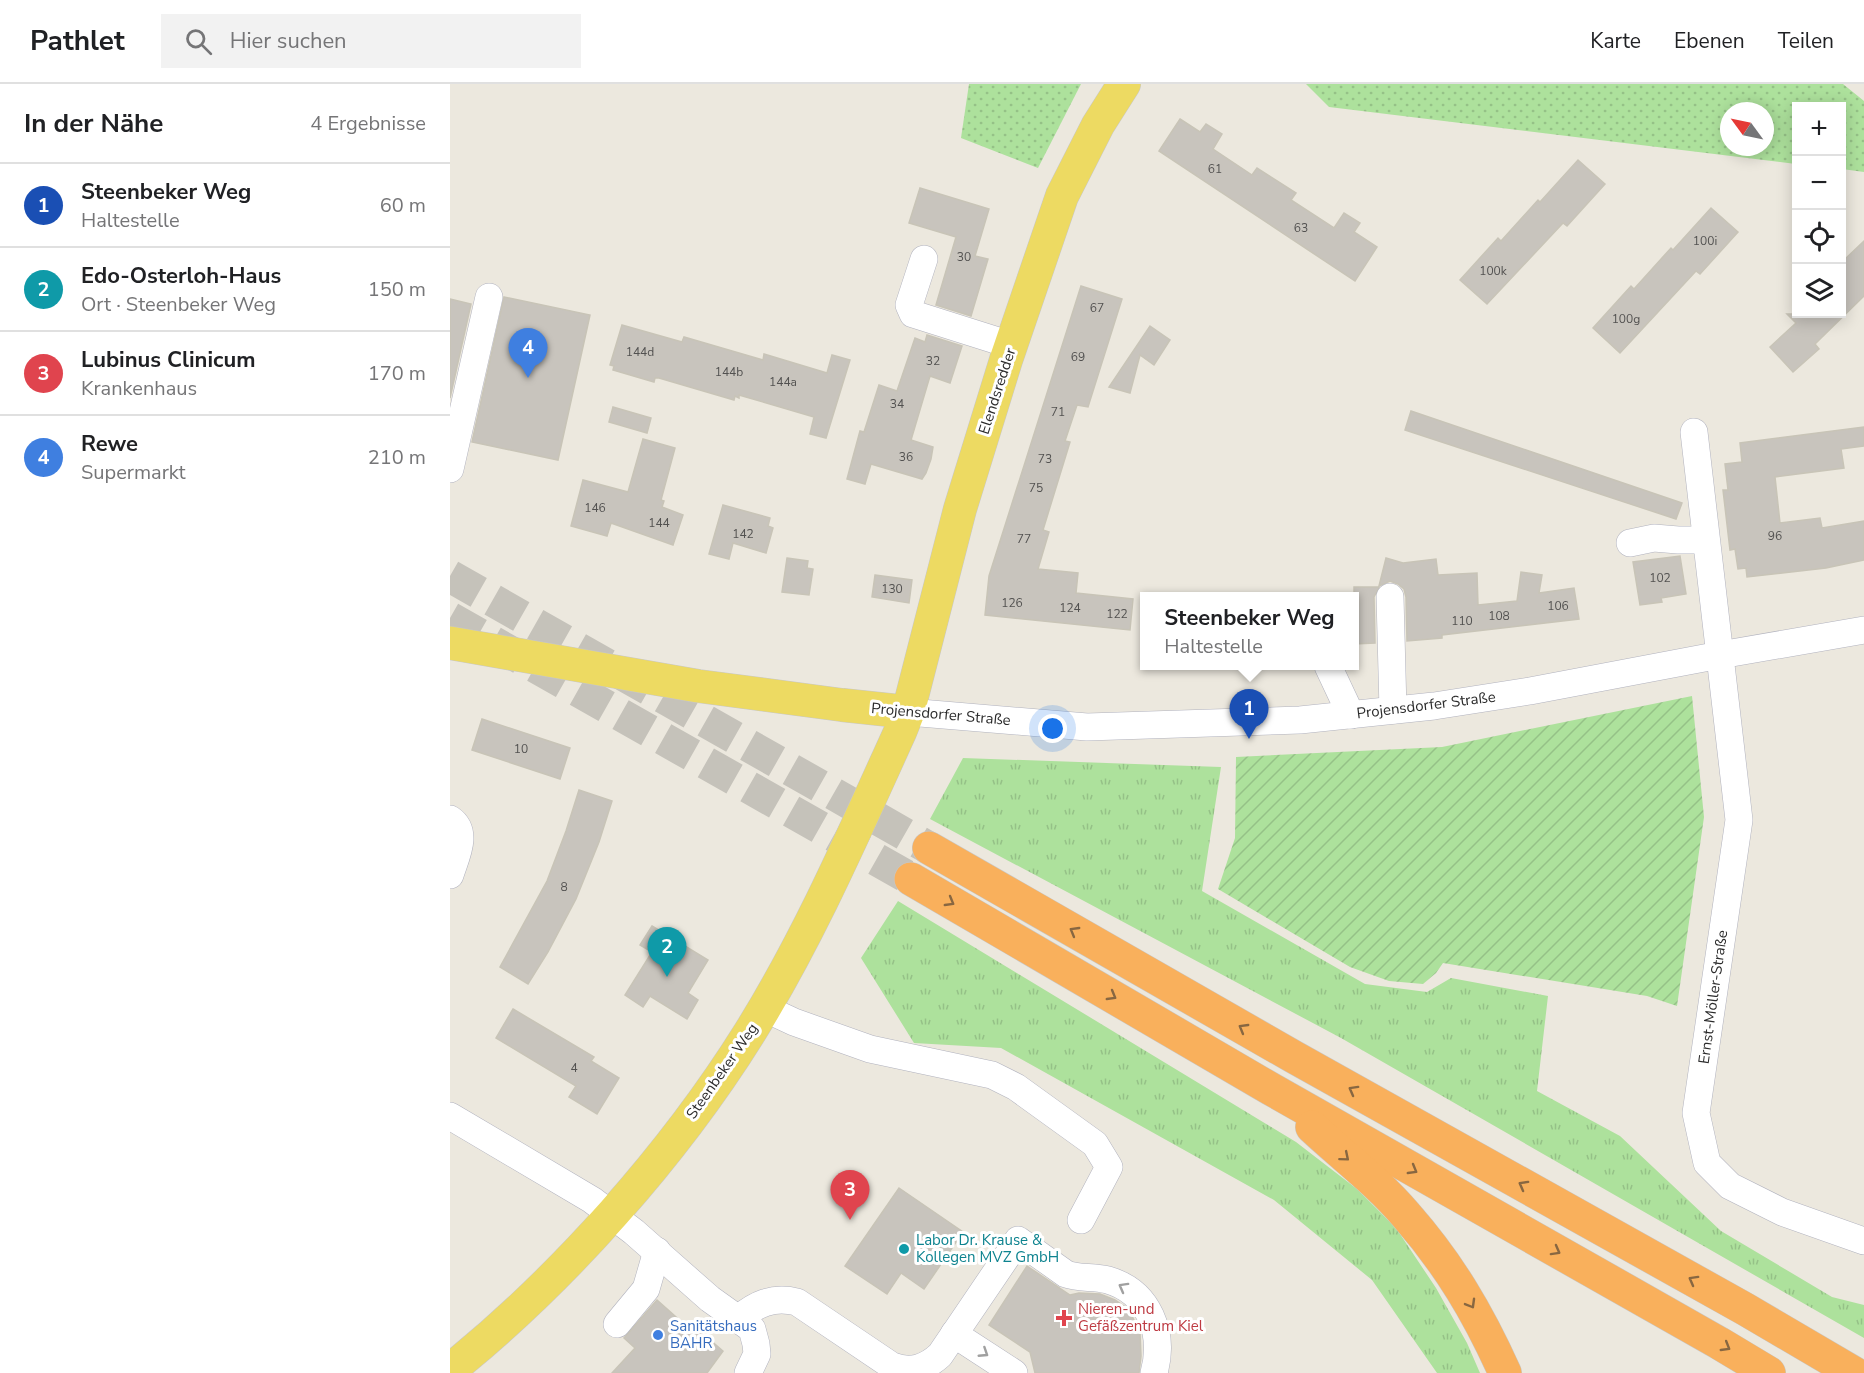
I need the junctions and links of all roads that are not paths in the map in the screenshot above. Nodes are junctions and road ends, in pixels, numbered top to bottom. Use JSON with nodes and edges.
{"nodes":[{"id":1,"x":1124,"y":84,"type":"edge"},
{"id":2,"x":924,"y":259,"type":"dead end"},
{"id":3,"x":489,"y":297,"type":"dead end"},
{"id":4,"x":1011,"y":345,"type":"junction"},
{"id":5,"x":1694,"y":432,"type":"dead end"},
{"id":6,"x":450,"y":469,"type":"edge"},
{"id":7,"x":1706,"y":540,"type":"junction"},
{"id":8,"x":1630,"y":543,"type":"dead end"},
{"id":9,"x":1390,"y":597,"type":"dead end"},
{"id":10,"x":1864,"y":630,"type":"edge"},
{"id":11,"x":450,"y":643,"type":"edge"},
{"id":12,"x":1720,"y":655,"type":"junction"},
{"id":13,"x":1330,"y":670,"type":"edge"},
{"id":14,"x":1393,"y":710,"type":"junction"},
{"id":15,"x":908,"y":712,"type":"junction"},
{"id":16,"x":1351,"y":715,"type":"junction"},
{"id":17,"x":450,"y":819,"type":"edge"},
{"id":18,"x":929,"y":848,"type":"tunnel mouth"},
{"id":19,"x":450,"y":875,"type":"edge"},
{"id":20,"x":911,"y":879,"type":"tunnel mouth"},
{"id":21,"x":764,"y":1008,"type":"junction"},
{"id":22,"x":1271,"y":1089,"type":"junction"},
{"id":23,"x":450,"y":1116,"type":"edge"},
{"id":24,"x":610,"y":1216,"type":"junction"},
{"id":25,"x":1081,"y":1220,"type":"dead end"},
{"id":26,"x":1864,"y":1241,"type":"edge"},
{"id":27,"x":657,"y":1251,"type":"junction"},
{"id":28,"x":1744,"y":1309,"type":"junction"},
{"id":29,"x":738,"y":1319,"type":"junction"},
{"id":30,"x":617,"y":1324,"type":"dead end"},
{"id":31,"x":954,"y":1334,"type":"junction"},
{"id":32,"x":1864,"y":1365,"type":"edge"},
{"id":33,"x":450,"y":1370,"type":"edge"},
{"id":34,"x":748,"y":1373,"type":"edge"},
{"id":35,"x":1014,"y":1373,"type":"edge"},
{"id":36,"x":1155,"y":1373,"type":"edge"},
{"id":37,"x":1505,"y":1373,"type":"edge"},
{"id":38,"x":1769,"y":1373,"type":"edge"},
{"id":39,"x":1854,"y":1373,"type":"edge"}],
"edges":[{"from":1,"to":4,"type":"main road","name":"Elendsredder"},
{"from":2,"to":4,"type":"street"},
{"from":3,"to":6,"type":"street"},
{"from":4,"to":15,"type":"main road","name":"Elendsredder"},
{"from":5,"to":7,"type":"street"},
{"from":7,"to":8,"type":"street"},
{"from":7,"to":12,"type":"street"},
{"from":9,"to":14,"type":"street"},
{"from":10,"to":12,"type":"street","name":"Projensdorfer Straße"},
{"from":11,"to":15,"type":"main road","name":"Projensdorfer Straße"},
{"from":12,"to":14,"type":"street","name":"Projensdorfer Straße"},
{"from":12,"to":26,"type":"street","name":"Ernst-Möller-Straße"},
{"from":13,"to":16,"type":"street"},
{"from":14,"to":16,"type":"street","name":"Projensdorfer Straße"},
{"from":15,"to":16,"type":"street","name":"Projensdorfer Straße"},
{"from":15,"to":21,"type":"main road","name":"Steenbeker Weg"},
{"from":17,"to":19,"type":"street"},
{"from":28,"to":18,"type":"highway","one_way":true},
{"from":20,"to":22,"type":"highway","one_way":true},
{"from":21,"to":24,"type":"main road","name":"Steenbeker Weg"},
{"from":21,"to":25,"type":"street"},
{"from":22,"to":37,"type":"highway","one_way":true},
{"from":22,"to":38,"type":"highway","one_way":true},
{"from":23,"to":24,"type":"street"},
{"from":24,"to":27,"type":"street"},
{"from":24,"to":33,"type":"main road","name":"Steenbeker Weg"},
{"from":27,"to":29,"type":"street"},
{"from":27,"to":30,"type":"street"},
{"from":28,"to":32,"type":"highway"},
{"from":28,"to":39,"type":"highway"},
{"from":29,"to":31,"type":"street"},
{"from":29,"to":34,"type":"street"},
{"from":31,"to":35,"type":"street","one_way":true},
{"from":36,"to":31,"type":"street","one_way":true}]}
